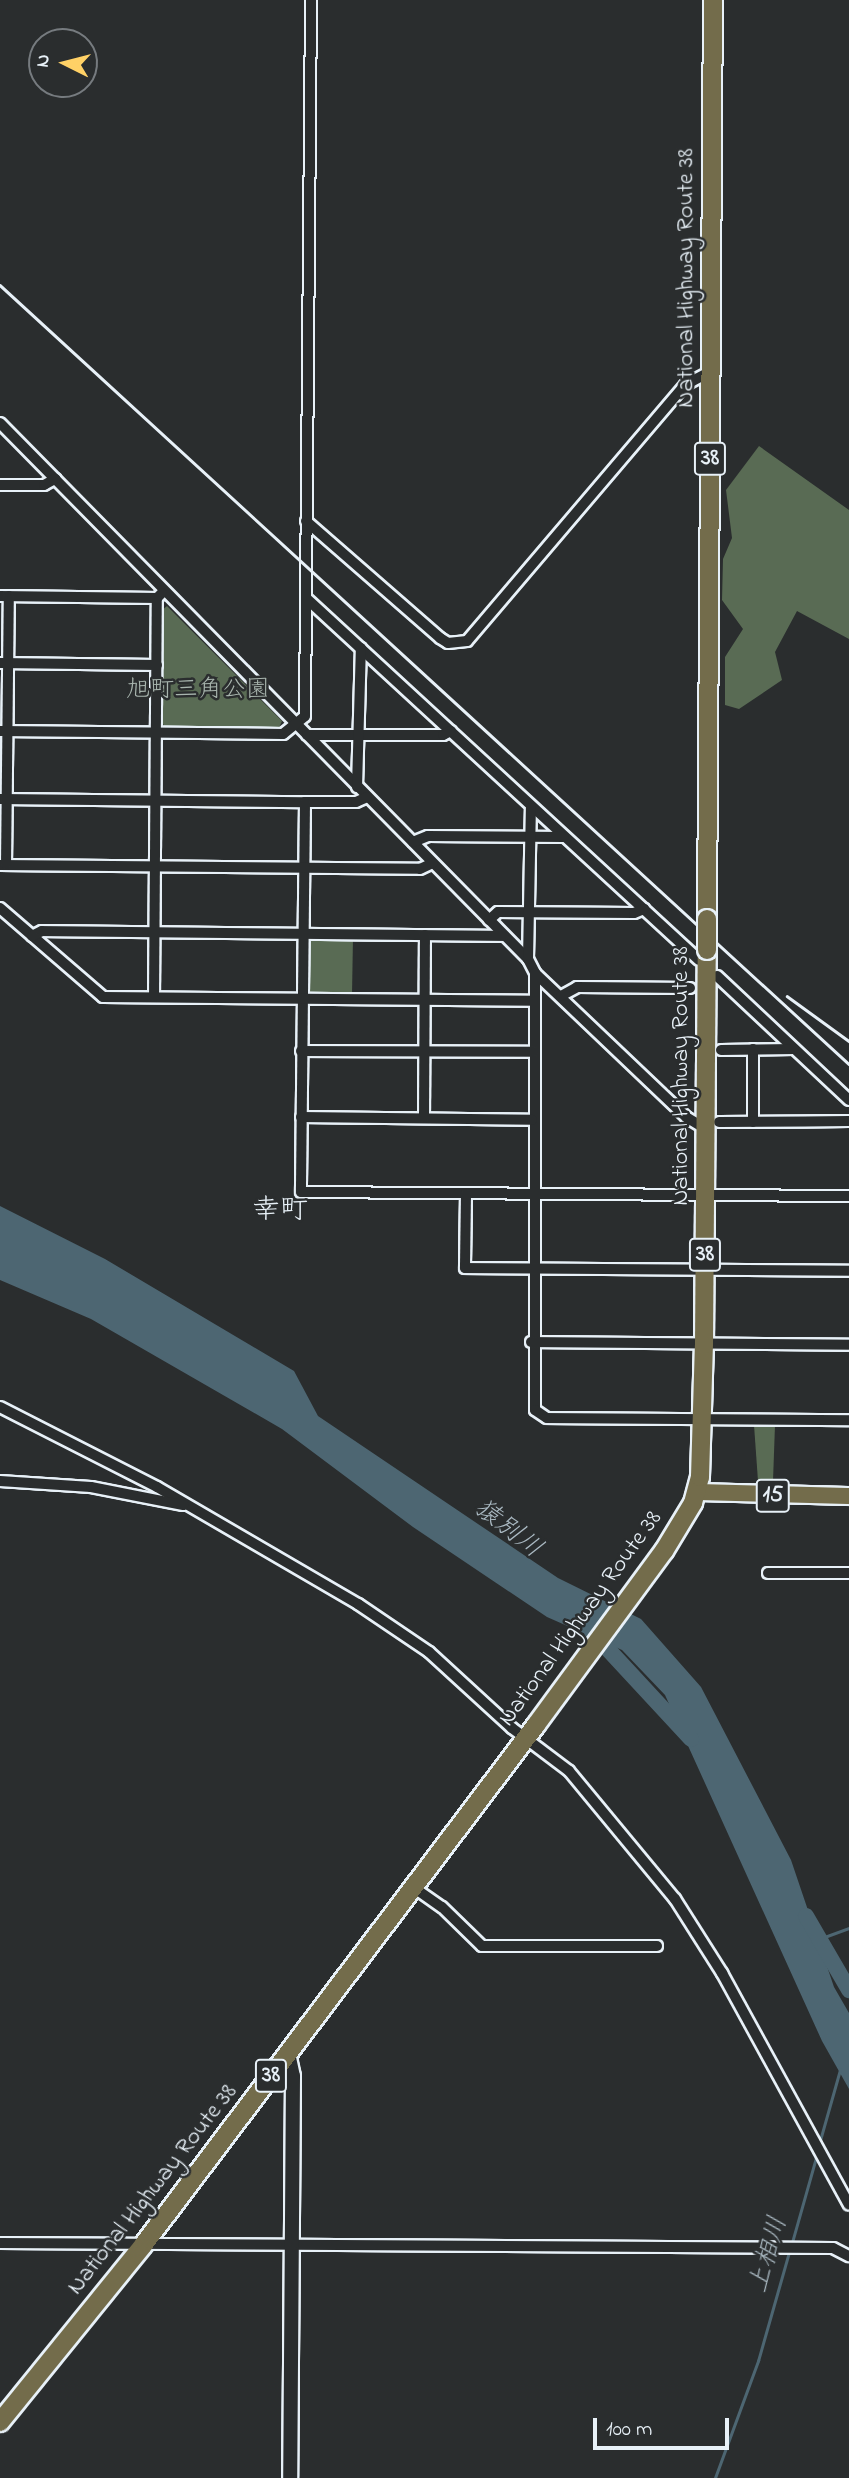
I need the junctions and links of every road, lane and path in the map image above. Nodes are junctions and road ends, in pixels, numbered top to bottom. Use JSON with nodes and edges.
{"nodes":[{"id":1,"x":311,"y":0,"type":"edge"},
{"id":2,"x":713,"y":0,"type":"edge"},
{"id":3,"x":711,"y":370,"type":"junction"},
{"id":4,"x":0,"y":423,"type":"edge"},
{"id":5,"x":55,"y":479,"type":"junction"},
{"id":6,"x":0,"y":485,"type":"edge"},
{"id":7,"x":306,"y":521,"type":"junction"},
{"id":8,"x":161,"y":594,"type":"junction"},
{"id":9,"x":5,"y":596,"type":"edge"},
{"id":10,"x":306,"y":598,"type":"junction"},
{"id":11,"x":361,"y":648,"type":"junction"},
{"id":12,"x":4,"y":663,"type":"edge"},
{"id":13,"x":157,"y":665,"type":"junction"},
{"id":14,"x":298,"y":726,"type":"junction"},
{"id":15,"x":3,"y":731,"type":"edge"},
{"id":16,"x":451,"y":731,"type":"junction"},
{"id":17,"x":156,"y":733,"type":"junction"},
{"id":18,"x":359,"y":734,"type":"junction"},
{"id":19,"x":307,"y":735,"type":"junction"},
{"id":20,"x":357,"y":786,"type":"junction"},
{"id":21,"x":367,"y":797,"type":"junction"},
{"id":22,"x":3,"y":799,"type":"edge"},
{"id":23,"x":155,"y":800,"type":"junction"},
{"id":24,"x":305,"y":802,"type":"junction"},
{"id":25,"x":531,"y":808,"type":"junction"},
{"id":26,"x":530,"y":837,"type":"junction"},
{"id":27,"x":564,"y":837,"type":"junction"},
{"id":28,"x":413,"y":842,"type":"junction"},
{"id":29,"x":433,"y":863,"type":"junction"},
{"id":30,"x":3,"y":865,"type":"edge"},
{"id":31,"x":155,"y":867,"type":"junction"},
{"id":32,"x":303,"y":869,"type":"junction"},
{"id":33,"x":0,"y":908,"type":"edge"},
{"id":34,"x":644,"y":909,"type":"junction"},
{"id":35,"x":530,"y":912,"type":"junction"},
{"id":36,"x":489,"y":920,"type":"junction"},
{"id":37,"x":153,"y":932,"type":"junction"},
{"id":38,"x":303,"y":933,"type":"junction"},
{"id":39,"x":425,"y":935,"type":"junction"},
{"id":40,"x":32,"y":936,"type":"junction"},
{"id":41,"x":504,"y":936,"type":"junction"},
{"id":42,"x":703,"y":955,"type":"junction"},
{"id":43,"x":528,"y":959,"type":"junction"},
{"id":44,"x":535,"y":973,"type":"junction"},
{"id":45,"x":717,"y":976,"type":"dead end"},
{"id":46,"x":690,"y":988,"type":"dead end"},
{"id":47,"x":561,"y":996,"type":"junction"},
{"id":48,"x":154,"y":997,"type":"junction"},
{"id":49,"x":302,"y":999,"type":"junction"},
{"id":50,"x":425,"y":1000,"type":"junction"},
{"id":51,"x":534,"y":1001,"type":"junction"},
{"id":52,"x":753,"y":1049,"type":"junction"},
{"id":53,"x":794,"y":1049,"type":"junction"},
{"id":54,"x":721,"y":1050,"type":"dead end"},
{"id":55,"x":301,"y":1051,"type":"junction"},
{"id":56,"x":424,"y":1052,"type":"junction"},
{"id":57,"x":534,"y":1052,"type":"junction"},
{"id":58,"x":849,"y":1100,"type":"edge"},
{"id":59,"x":301,"y":1117,"type":"junction"},
{"id":60,"x":424,"y":1118,"type":"junction"},
{"id":61,"x":532,"y":1120,"type":"junction"},
{"id":62,"x":849,"y":1121,"type":"edge"},
{"id":63,"x":753,"y":1122,"type":"junction"},
{"id":64,"x":712,"y":1126,"type":"junction"},
{"id":65,"x":466,"y":1194,"type":"junction"},
{"id":66,"x":533,"y":1194,"type":"junction"},
{"id":67,"x":706,"y":1195,"type":"junction"},
{"id":68,"x":849,"y":1196,"type":"edge"},
{"id":69,"x":532,"y":1268,"type":"junction"},
{"id":70,"x":705,"y":1269,"type":"junction"},
{"id":71,"x":849,"y":1271,"type":"edge"},
{"id":72,"x":531,"y":1342,"type":"junction"},
{"id":73,"x":704,"y":1345,"type":"junction"},
{"id":74,"x":849,"y":1346,"type":"edge"},
{"id":75,"x":0,"y":1407,"type":"edge"},
{"id":76,"x":702,"y":1419,"type":"junction"},
{"id":77,"x":849,"y":1420,"type":"edge"},
{"id":78,"x":0,"y":1481,"type":"edge"},
{"id":79,"x":697,"y":1492,"type":"junction"},
{"id":80,"x":849,"y":1496,"type":"edge"},
{"id":81,"x":191,"y":1507,"type":"junction"},
{"id":82,"x":768,"y":1573,"type":"dead end"},
{"id":83,"x":849,"y":1573,"type":"edge"},
{"id":84,"x":532,"y":1730,"type":"junction"},
{"id":85,"x":412,"y":1887,"type":"junction"},
{"id":86,"x":657,"y":1946,"type":"dead end"},
{"id":87,"x":288,"y":2053,"type":"junction"},
{"id":88,"x":849,"y":2205,"type":"edge"},
{"id":89,"x":0,"y":2243,"type":"edge"},
{"id":90,"x":144,"y":2244,"type":"junction"},
{"id":91,"x":292,"y":2244,"type":"junction"},
{"id":92,"x":847,"y":2256,"type":"edge"},
{"id":93,"x":0,"y":2422,"type":"edge"},
{"id":94,"x":290,"y":2478,"type":"edge"}],
"edges":[{"from":1,"to":7,"type":"street"},
{"from":2,"to":3,"type":"highway","name":"National Highway Route 38","number":"38"},
{"from":3,"to":7,"type":"street"},
{"from":3,"to":42,"type":"highway","name":"National Highway Route 38","number":"38","bridge":true},
{"from":4,"to":5,"type":"street"},
{"from":5,"to":6,"type":"street"},
{"from":5,"to":8,"type":"street"},
{"from":7,"to":10,"type":"street"},
{"from":8,"to":9,"type":"street"},
{"from":8,"to":13,"type":"street"},
{"from":8,"to":14,"type":"street"},
{"from":9,"to":12,"type":"street"},
{"from":10,"to":11,"type":"street"},
{"from":10,"to":14,"type":"street"},
{"from":11,"to":16,"type":"street"},
{"from":11,"to":18,"type":"street"},
{"from":12,"to":13,"type":"street"},
{"from":12,"to":15,"type":"street"},
{"from":13,"to":17,"type":"street"},
{"from":14,"to":17,"type":"street"},
{"from":14,"to":19,"type":"street"},
{"from":15,"to":17,"type":"street"},
{"from":15,"to":22,"type":"street"},
{"from":16,"to":18,"type":"street"},
{"from":16,"to":25,"type":"street"},
{"from":17,"to":23,"type":"street"},
{"from":18,"to":19,"type":"street"},
{"from":18,"to":20,"type":"street"},
{"from":19,"to":20,"type":"street"},
{"from":20,"to":21,"type":"street"},
{"from":21,"to":24,"type":"street"},
{"from":21,"to":28,"type":"street"},
{"from":22,"to":23,"type":"street"},
{"from":22,"to":30,"type":"street"},
{"from":23,"to":24,"type":"street"},
{"from":23,"to":31,"type":"street"},
{"from":24,"to":32,"type":"street"},
{"from":25,"to":26,"type":"street"},
{"from":25,"to":27,"type":"street"},
{"from":26,"to":27,"type":"street"},
{"from":26,"to":28,"type":"street"},
{"from":26,"to":35,"type":"street"},
{"from":27,"to":34,"type":"street"},
{"from":28,"to":29,"type":"street"},
{"from":29,"to":32,"type":"street"},
{"from":29,"to":36,"type":"street"},
{"from":30,"to":31,"type":"street"},
{"from":31,"to":32,"type":"street"},
{"from":31,"to":37,"type":"street"},
{"from":32,"to":38,"type":"street"},
{"from":33,"to":40,"type":"street"},
{"from":34,"to":35,"type":"street"},
{"from":34,"to":42,"type":"street"},
{"from":35,"to":36,"type":"street"},
{"from":35,"to":43,"type":"street"},
{"from":36,"to":41,"type":"street"},
{"from":37,"to":38,"type":"street"},
{"from":37,"to":40,"type":"street"},
{"from":37,"to":48,"type":"street"},
{"from":38,"to":39,"type":"street"},
{"from":38,"to":49,"type":"street"},
{"from":39,"to":41,"type":"street"},
{"from":39,"to":50,"type":"street"},
{"from":40,"to":48,"type":"street"},
{"from":41,"to":43,"type":"street"},
{"from":42,"to":64,"type":"highway","name":"National Highway Route 38","number":"38"},
{"from":43,"to":44,"type":"street"},
{"from":44,"to":47,"type":"street"},
{"from":44,"to":51,"type":"street"},
{"from":45,"to":53,"type":"street"},
{"from":46,"to":47,"type":"street"},
{"from":47,"to":64,"type":"street"},
{"from":48,"to":49,"type":"street"},
{"from":49,"to":50,"type":"street"},
{"from":49,"to":55,"type":"street"},
{"from":50,"to":51,"type":"street"},
{"from":50,"to":56,"type":"street"},
{"from":51,"to":57,"type":"street"},
{"from":52,"to":53,"type":"street"},
{"from":52,"to":54,"type":"street"},
{"from":52,"to":63,"type":"street"},
{"from":53,"to":58,"type":"street"},
{"from":55,"to":56,"type":"street"},
{"from":55,"to":59,"type":"street"},
{"from":56,"to":57,"type":"street"},
{"from":56,"to":60,"type":"street"},
{"from":57,"to":61,"type":"street"},
{"from":59,"to":60,"type":"street"},
{"from":59,"to":65,"type":"street"},
{"from":60,"to":61,"type":"street"},
{"from":61,"to":66,"type":"street"},
{"from":62,"to":63,"type":"street"},
{"from":63,"to":64,"type":"street"},
{"from":64,"to":67,"type":"highway","name":"National Highway Route 38","number":"38"},
{"from":65,"to":66,"type":"street"},
{"from":65,"to":69,"type":"street"},
{"from":66,"to":67,"type":"street"},
{"from":66,"to":69,"type":"street"},
{"from":67,"to":68,"type":"street"},
{"from":67,"to":70,"type":"highway","name":"National Highway Route 38","number":"38"},
{"from":69,"to":70,"type":"street"},
{"from":69,"to":72,"type":"street"},
{"from":70,"to":71,"type":"street"},
{"from":70,"to":73,"type":"highway","name":"National Highway Route 38","number":"38"},
{"from":72,"to":73,"type":"street"},
{"from":72,"to":76,"type":"street"},
{"from":73,"to":74,"type":"street"},
{"from":73,"to":76,"type":"highway","name":"National Highway Route 38","number":"38"},
{"from":75,"to":81,"type":"street"},
{"from":76,"to":77,"type":"street"},
{"from":76,"to":79,"type":"highway","name":"National Highway Route 38","number":"38"},
{"from":78,"to":81,"type":"street"},
{"from":79,"to":80,"type":"main road","number":"15"},
{"from":79,"to":84,"type":"highway","name":"National Highway Route 38","number":"38"},
{"from":81,"to":84,"type":"street"},
{"from":82,"to":83,"type":"street"},
{"from":84,"to":85,"type":"highway","name":"National Highway Route 38","number":"38"},
{"from":84,"to":88,"type":"street"},
{"from":85,"to":86,"type":"street"},
{"from":85,"to":87,"type":"highway","name":"National Highway Route 38","number":"38"},
{"from":87,"to":90,"type":"highway","name":"National Highway Route 38","number":"38"},
{"from":87,"to":91,"type":"street"},
{"from":89,"to":90,"type":"street"},
{"from":90,"to":91,"type":"street"},
{"from":90,"to":93,"type":"highway","name":"National Highway Route 38","number":"38"},
{"from":91,"to":92,"type":"street"},
{"from":91,"to":94,"type":"street"}]}
